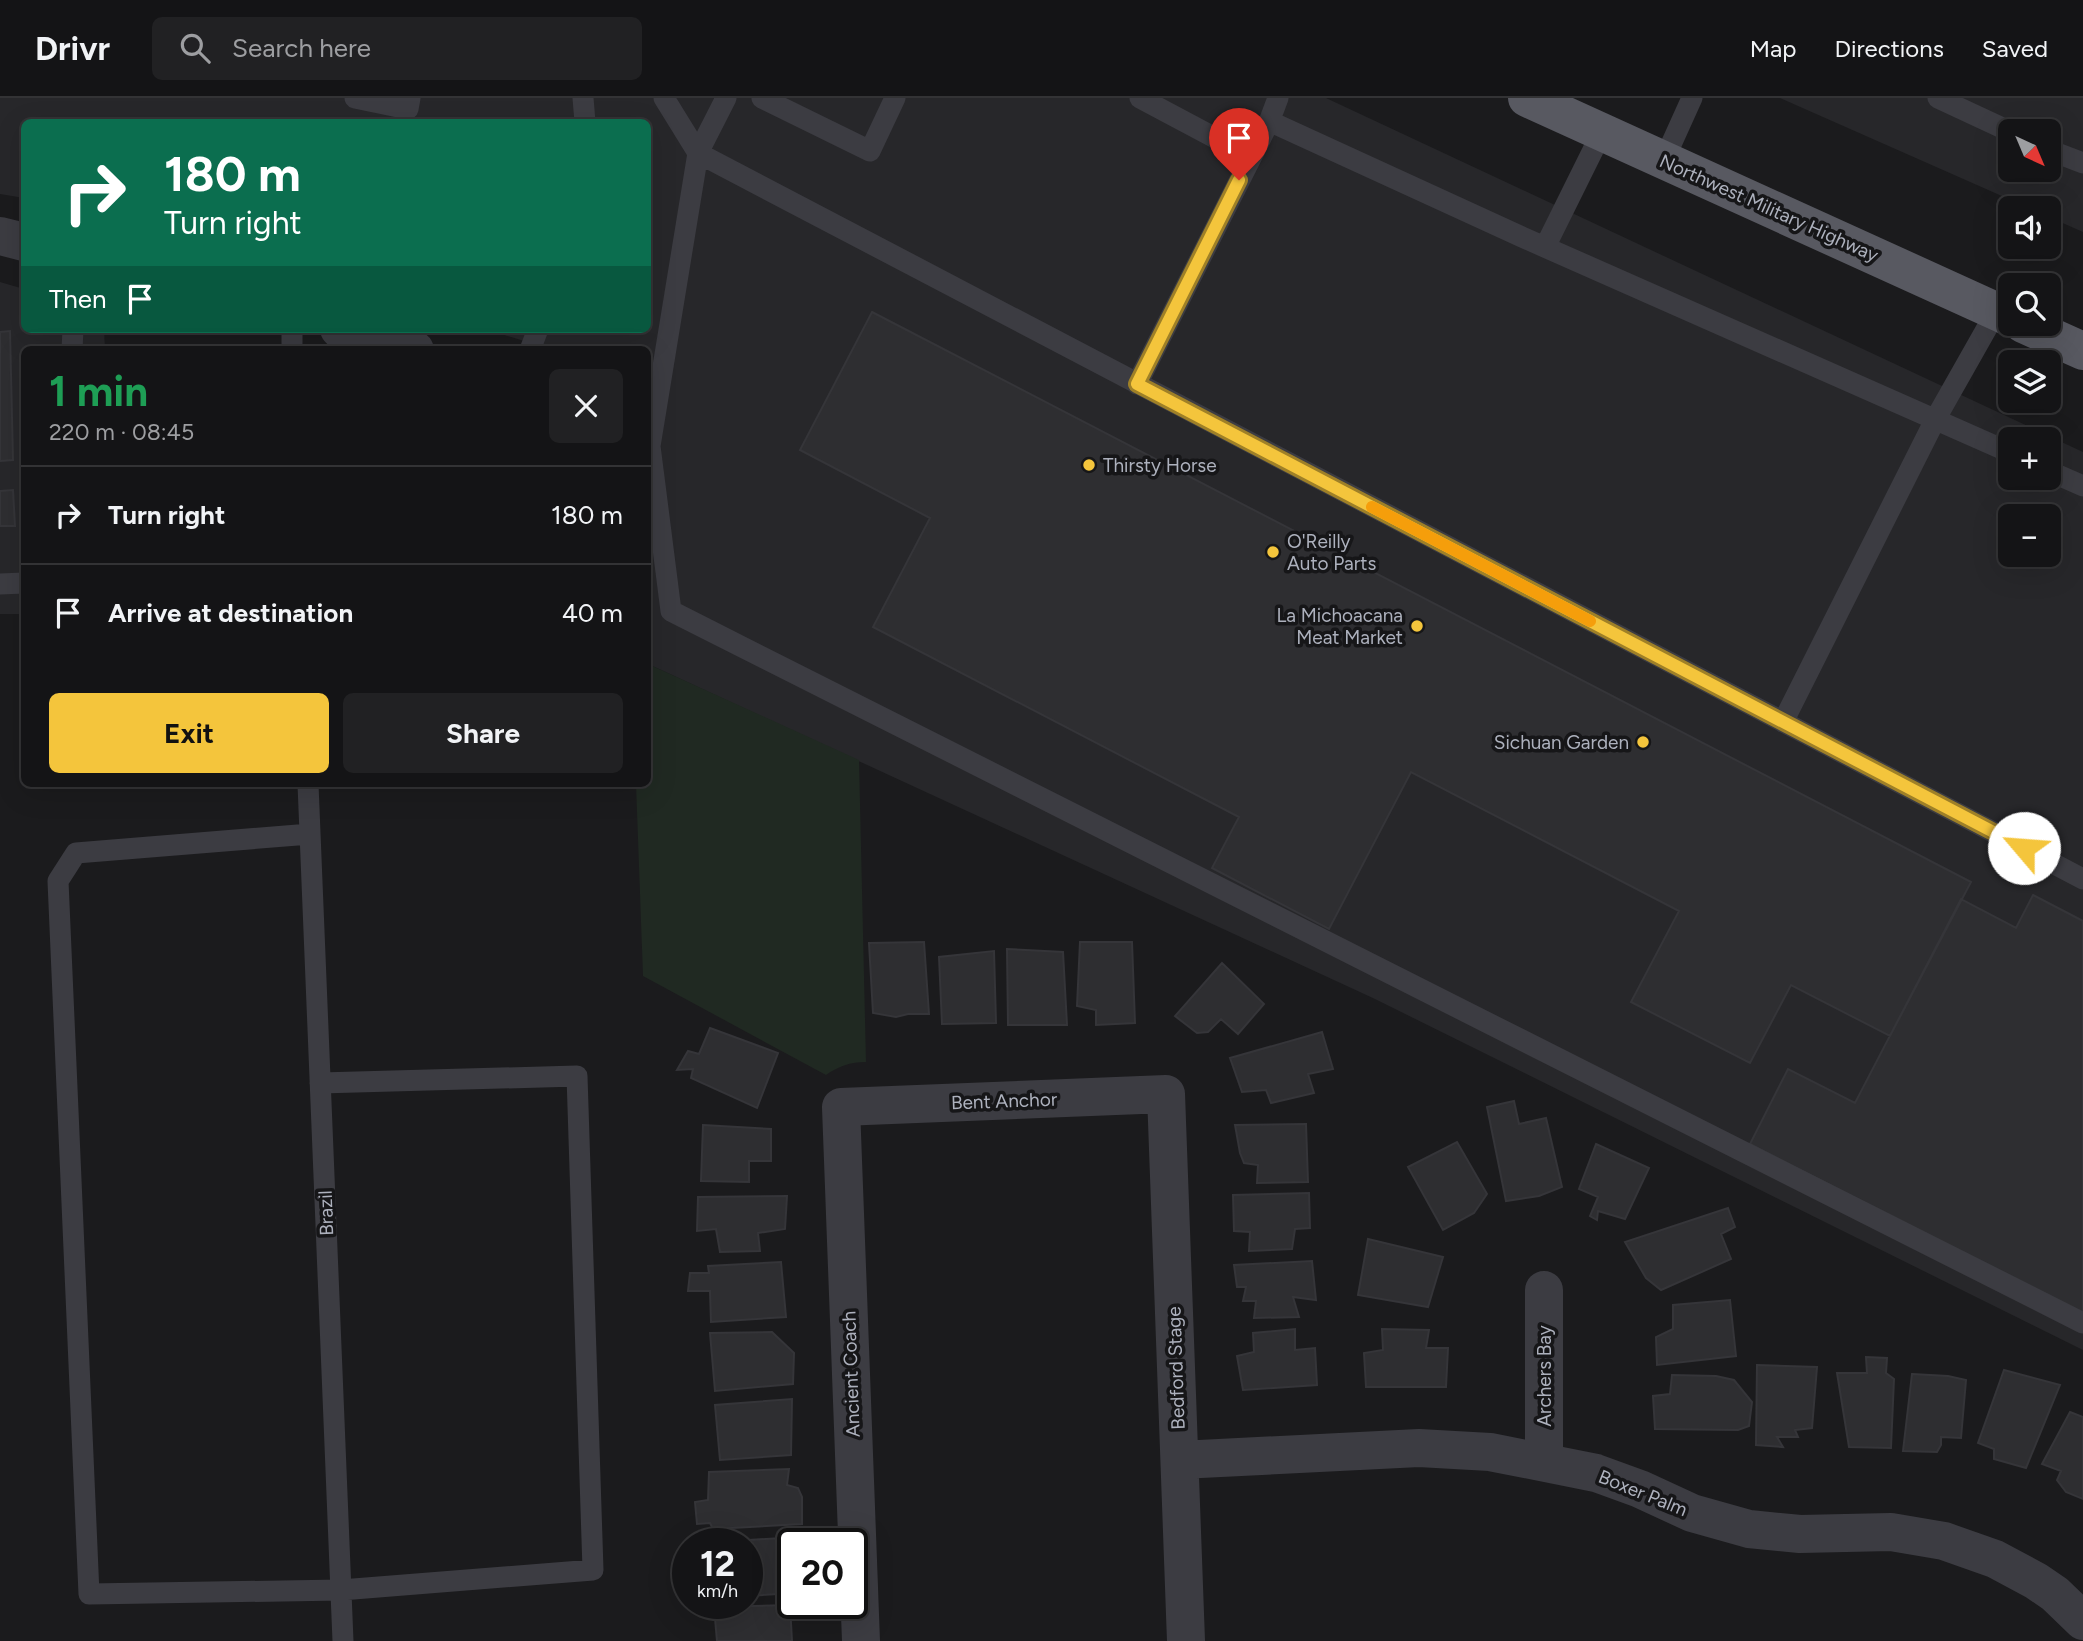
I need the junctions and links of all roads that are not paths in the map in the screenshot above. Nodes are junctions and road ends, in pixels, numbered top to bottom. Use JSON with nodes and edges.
{"nodes":[{"id":1,"x":355,"y":98,"type":"edge"},
{"id":2,"x":410,"y":98,"type":"edge"},
{"id":3,"x":583,"y":98,"type":"edge"},
{"id":4,"x":664,"y":98,"type":"edge"},
{"id":5,"x":726,"y":98,"type":"edge"},
{"id":6,"x":762,"y":98,"type":"edge"},
{"id":7,"x":895,"y":98,"type":"edge"},
{"id":8,"x":1140,"y":98,"type":"edge"},
{"id":9,"x":1279,"y":98,"type":"edge"},
{"id":10,"x":1527,"y":98,"type":"edge"},
{"id":11,"x":1692,"y":98,"type":"edge"},
{"id":12,"x":1938,"y":98,"type":"edge"},
{"id":13,"x":585,"y":119,"type":"edge"},
{"id":14,"x":1269,"y":121,"type":"junction"},
{"id":15,"x":1998,"y":126,"type":"edge"},
{"id":16,"x":1602,"y":132,"type":"junction"},
{"id":17,"x":698,"y":153,"type":"junction"},
{"id":18,"x":2062,"y":155,"type":"edge"},
{"id":19,"x":1251,"y":157,"type":"junction"},
{"id":20,"x":1664,"y":160,"type":"junction"},
{"id":21,"x":2083,"y":163,"type":"edge"},
{"id":22,"x":0,"y":236,"type":"edge"},
{"id":23,"x":21,"y":241,"type":"edge"},
{"id":24,"x":1545,"y":247,"type":"junction"},
{"id":25,"x":1998,"y":313,"type":"edge"},
{"id":26,"x":354,"y":333,"type":"edge"},
{"id":27,"x":1998,"y":334,"type":"edge"},
{"id":28,"x":2050,"y":336,"type":"edge"},
{"id":29,"x":401,"y":346,"type":"edge"},
{"id":30,"x":2083,"y":351,"type":"edge"},
{"id":31,"x":1137,"y":384,"type":"junction"},
{"id":32,"x":1936,"y":418,"type":"junction"},
{"id":33,"x":651,"y":440,"type":"edge"},
{"id":34,"x":1998,"y":447,"type":"edge"},
{"id":35,"x":651,"y":454,"type":"edge"},
{"id":36,"x":2061,"y":476,"type":"edge"},
{"id":37,"x":2083,"y":486,"type":"edge"},
{"id":38,"x":21,"y":583,"type":"edge"},
{"id":39,"x":0,"y":584,"type":"edge"},
{"id":40,"x":1783,"y":722,"type":"junction"},
{"id":41,"x":308,"y":787,"type":"edge"},
{"id":42,"x":310,"y":834,"type":"junction"},
{"id":43,"x":2083,"y":880,"type":"edge"},
{"id":44,"x":320,"y":1083,"type":"junction"},
{"id":45,"x":1166,"y":1094,"type":"joint"},
{"id":46,"x":841,"y":1108,"type":"joint"},
{"id":47,"x":1544,"y":1290,"type":"dead end"},
{"id":48,"x":2083,"y":1322,"type":"edge"},
{"id":49,"x":1180,"y":1460,"type":"junction"},
{"id":50,"x":1544,"y":1462,"type":"junction"},
{"id":51,"x":341,"y":1590,"type":"junction"},
{"id":52,"x":2083,"y":1621,"type":"edge"},
{"id":53,"x":343,"y":1641,"type":"edge"},
{"id":54,"x":861,"y":1641,"type":"edge"},
{"id":55,"x":1186,"y":1641,"type":"edge"}],
"edges":[{"from":1,"to":2,"type":"lane"},
{"from":3,"to":13,"type":"lane"},
{"from":4,"to":17,"type":"lane"},
{"from":5,"to":17,"type":"lane"},
{"from":6,"to":7,"type":"lane"},
{"from":8,"to":19,"type":"lane"},
{"from":9,"to":14,"type":"lane"},
{"from":10,"to":16,"type":"main road","name":"Northwest Military Highway"},
{"from":11,"to":20,"type":"lane"},
{"from":12,"to":15,"type":"lane"},
{"from":14,"to":19,"type":"lane"},
{"from":14,"to":24,"type":"lane"},
{"from":16,"to":20,"type":"main road","name":"Northwest Military Highway"},
{"from":16,"to":24,"type":"lane"},
{"from":17,"to":31,"type":"lane"},
{"from":17,"to":33,"type":"lane"},
{"from":18,"to":21,"type":"lane"},
{"from":19,"to":31,"type":"lane"},
{"from":20,"to":25,"type":"main road","name":"Northwest Military Highway"},
{"from":22,"to":23,"type":"street"},
{"from":24,"to":32,"type":"lane"},
{"from":26,"to":29,"type":"street"},
{"from":27,"to":32,"type":"lane"},
{"from":28,"to":30,"type":"main road","name":"Northwest Military Highway"},
{"from":31,"to":40,"type":"lane"},
{"from":32,"to":34,"type":"lane"},
{"from":32,"to":40,"type":"lane"},
{"from":35,"to":48,"type":"lane"},
{"from":36,"to":37,"type":"lane"},
{"from":38,"to":39,"type":"lane"},
{"from":40,"to":43,"type":"lane"},
{"from":41,"to":42,"type":"lane","name":"Brazil"},
{"from":42,"to":44,"type":"lane","name":"Brazil"},
{"from":42,"to":51,"type":"lane"},
{"from":44,"to":51,"type":"lane","name":"Brazil"},
{"from":44,"to":51,"type":"lane"},
{"from":45,"to":46,"type":"street","name":"Bent Anchor"},
{"from":45,"to":49,"type":"street","name":"Bedford Stage"},
{"from":46,"to":54,"type":"street","name":"Ancient Coach"},
{"from":47,"to":50,"type":"street","name":"Archers Bay"},
{"from":49,"to":50,"type":"street","name":"Boxer Palm"},
{"from":49,"to":55,"type":"street","name":"Bedford Stage"},
{"from":50,"to":52,"type":"street","name":"Boxer Palm"},
{"from":51,"to":53,"type":"lane","name":"Brazil"}]}
